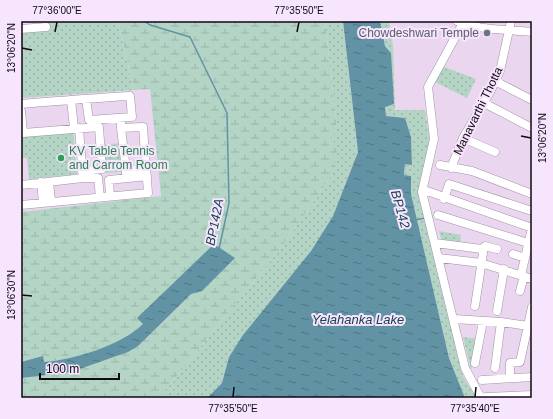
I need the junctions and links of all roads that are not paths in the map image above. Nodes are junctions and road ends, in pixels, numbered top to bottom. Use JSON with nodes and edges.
{"nodes":[{"id":1,"x":512,"y":21,"type":"edge"},
{"id":2,"x":460,"y":22,"type":"edge"},
{"id":3,"x":46,"y":27,"type":"dead end"},
{"id":4,"x":21,"y":29,"type":"edge"},
{"id":5,"x":510,"y":30,"type":"junction"},
{"id":6,"x":532,"y":32,"type":"edge"},
{"id":7,"x":495,"y":81,"type":"junction"},
{"id":8,"x":86,"y":99,"type":"junction"},
{"id":9,"x":71,"y":100,"type":"junction"},
{"id":10,"x":532,"y":100,"type":"edge"},
{"id":11,"x":484,"y":103,"type":"junction"},
{"id":12,"x":21,"y":104,"type":"edge"},
{"id":13,"x":21,"y":110,"type":"edge"},
{"id":14,"x":121,"y":118,"type":"junction"},
{"id":15,"x":76,"y":128,"type":"junction"},
{"id":16,"x":122,"y":128,"type":"junction"},
{"id":17,"x":532,"y":128,"type":"edge"},
{"id":18,"x":22,"y":133,"type":"edge"},
{"id":19,"x":463,"y":138,"type":"junction"},
{"id":20,"x":495,"y":152,"type":"dead end"},
{"id":21,"x":440,"y":165,"type":"dead end"},
{"id":22,"x":451,"y":168,"type":"junction"},
{"id":23,"x":147,"y":173,"type":"junction"},
{"id":24,"x":83,"y":174,"type":"junction"},
{"id":25,"x":126,"y":174,"type":"junction"},
{"id":26,"x":45,"y":182,"type":"junction"},
{"id":27,"x":21,"y":185,"type":"edge"},
{"id":28,"x":427,"y":191,"type":"dead end"},
{"id":29,"x":532,"y":194,"type":"edge"},
{"id":30,"x":110,"y":196,"type":"junction"},
{"id":31,"x":100,"y":197,"type":"junction"},
{"id":32,"x":444,"y":198,"type":"junction"},
{"id":33,"x":47,"y":202,"type":"junction"},
{"id":34,"x":21,"y":205,"type":"edge"},
{"id":35,"x":532,"y":212,"type":"edge"},
{"id":36,"x":438,"y":215,"type":"dead end"},
{"id":37,"x":532,"y":231,"type":"edge"},
{"id":38,"x":435,"y":243,"type":"junction"},
{"id":39,"x":528,"y":243,"type":"junction"},
{"id":40,"x":482,"y":249,"type":"junction"},
{"id":41,"x":498,"y":249,"type":"dead end"},
{"id":42,"x":513,"y":254,"type":"dead end"},
{"id":43,"x":439,"y":258,"type":"junction"},
{"id":44,"x":525,"y":258,"type":"junction"},
{"id":45,"x":481,"y":263,"type":"junction"},
{"id":46,"x":504,"y":269,"type":"junction"},
{"id":47,"x":526,"y":277,"type":"edge"},
{"id":48,"x":520,"y":291,"type":"dead end"},
{"id":49,"x":475,"y":306,"type":"dead end"},
{"id":50,"x":532,"y":307,"type":"edge"},
{"id":51,"x":497,"y":311,"type":"dead end"},
{"id":52,"x":454,"y":319,"type":"junction"},
{"id":53,"x":483,"y":321,"type":"junction"},
{"id":54,"x":501,"y":322,"type":"junction"},
{"id":55,"x":528,"y":326,"type":"junction"},
{"id":56,"x":476,"y":363,"type":"dead end"},
{"id":57,"x":495,"y":368,"type":"dead end"},
{"id":58,"x":532,"y":377,"type":"edge"},
{"id":59,"x":510,"y":378,"type":"junction"},
{"id":60,"x":482,"y":380,"type":"dead end"},
{"id":61,"x":532,"y":395,"type":"edge"},
{"id":62,"x":483,"y":398,"type":"edge"}],
"edges":[{"from":1,"to":5,"type":"street","name":"Manavarthi Thotta"},
{"from":2,"to":5,"type":"street"},
{"from":2,"to":38,"type":"street"},
{"from":3,"to":4,"type":"street"},
{"from":5,"to":6,"type":"street"},
{"from":5,"to":7,"type":"street","name":"Manavarthi Thotta"},
{"from":7,"to":10,"type":"street"},
{"from":7,"to":11,"type":"street","name":"Manavarthi Thotta"},
{"from":8,"to":9,"type":"street"},
{"from":8,"to":14,"type":"street"},
{"from":8,"to":14,"type":"street"},
{"from":9,"to":12,"type":"street"},
{"from":9,"to":15,"type":"street"},
{"from":11,"to":17,"type":"street"},
{"from":11,"to":19,"type":"street","name":"Manavarthi Thotta"},
{"from":13,"to":18,"type":"street"},
{"from":14,"to":16,"type":"street"},
{"from":15,"to":18,"type":"street"},
{"from":15,"to":24,"type":"street"},
{"from":15,"to":24,"type":"street"},
{"from":16,"to":23,"type":"street"},
{"from":16,"to":25,"type":"street"},
{"from":19,"to":20,"type":"street"},
{"from":19,"to":22,"type":"street","name":"Manavarthi Thotta"},
{"from":21,"to":22,"type":"street"},
{"from":22,"to":29,"type":"street"},
{"from":23,"to":25,"type":"street"},
{"from":23,"to":30,"type":"street"},
{"from":24,"to":26,"type":"street"},
{"from":24,"to":31,"type":"street"},
{"from":25,"to":30,"type":"street"},
{"from":26,"to":27,"type":"street"},
{"from":26,"to":33,"type":"street"},
{"from":28,"to":32,"type":"street"},
{"from":30,"to":31,"type":"street"},
{"from":31,"to":33,"type":"street"},
{"from":32,"to":35,"type":"street"},
{"from":32,"to":37,"type":"street"},
{"from":33,"to":34,"type":"street"},
{"from":36,"to":39,"type":"street"},
{"from":37,"to":39,"type":"street"},
{"from":38,"to":40,"type":"street"},
{"from":38,"to":43,"type":"street"},
{"from":39,"to":44,"type":"street"},
{"from":40,"to":41,"type":"street"},
{"from":40,"to":45,"type":"street"},
{"from":42,"to":44,"type":"street"},
{"from":43,"to":45,"type":"street"},
{"from":43,"to":52,"type":"street"},
{"from":44,"to":47,"type":"street"},
{"from":45,"to":46,"type":"street"},
{"from":45,"to":49,"type":"street"},
{"from":46,"to":47,"type":"street"},
{"from":46,"to":51,"type":"street"},
{"from":47,"to":48,"type":"street"},
{"from":50,"to":55,"type":"street"},
{"from":52,"to":53,"type":"street"},
{"from":52,"to":62,"type":"street"},
{"from":53,"to":54,"type":"street"},
{"from":53,"to":56,"type":"street"},
{"from":54,"to":55,"type":"street"},
{"from":54,"to":57,"type":"street"},
{"from":55,"to":59,"type":"street"},
{"from":58,"to":59,"type":"street"},
{"from":59,"to":60,"type":"street"},
{"from":61,"to":62,"type":"street"}]}
